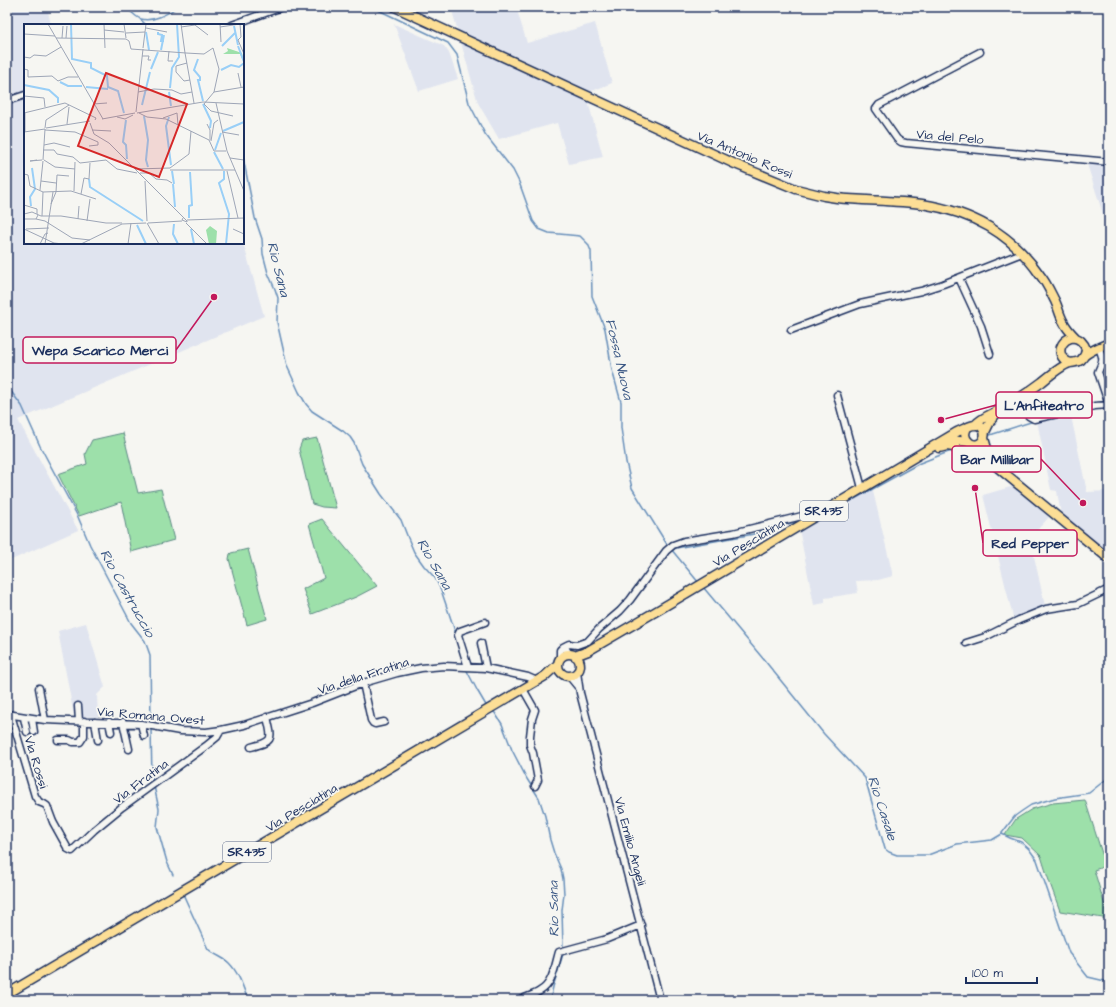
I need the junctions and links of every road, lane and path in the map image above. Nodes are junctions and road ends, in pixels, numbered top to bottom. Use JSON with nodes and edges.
{"nodes":[{"id":1,"x":282,"y":7,"type":"edge"},
{"id":2,"x":395,"y":7,"type":"edge"},
{"id":3,"x":235,"y":24,"type":"edge"},
{"id":4,"x":980,"y":52,"type":"dead end"},
{"id":5,"x":24,"y":95,"type":"edge"},
{"id":6,"x":7,"y":101,"type":"edge"},
{"id":7,"x":1109,"y":162,"type":"edge"},
{"id":8,"x":1022,"y":253,"type":"junction"},
{"id":9,"x":959,"y":278,"type":"junction"},
{"id":10,"x":1062,"y":320,"type":"junction"},
{"id":11,"x":791,"y":330,"type":"dead end"},
{"id":12,"x":1079,"y":340,"type":"junction"},
{"id":13,"x":1063,"y":342,"type":"junction"},
{"id":14,"x":1108,"y":343,"type":"edge"},
{"id":15,"x":1099,"y":348,"type":"junction"},
{"id":16,"x":990,"y":354,"type":"dead end"},
{"id":17,"x":1061,"y":355,"type":"junction"},
{"id":18,"x":1084,"y":356,"type":"junction"},
{"id":19,"x":1070,"y":363,"type":"junction"},
{"id":20,"x":1049,"y":376,"type":"junction"},
{"id":21,"x":1029,"y":392,"type":"junction"},
{"id":22,"x":837,"y":395,"type":"dead end"},
{"id":23,"x":1109,"y":405,"type":"edge"},
{"id":24,"x":1000,"y":409,"type":"junction"},
{"id":25,"x":971,"y":426,"type":"junction"},
{"id":26,"x":984,"y":435,"type":"junction"},
{"id":27,"x":942,"y":442,"type":"junction"},
{"id":28,"x":968,"y":442,"type":"junction"},
{"id":29,"x":918,"y":456,"type":"junction"},
{"id":30,"x":998,"y":467,"type":"junction"},
{"id":31,"x":862,"y":488,"type":"junction"},
{"id":32,"x":810,"y":519,"type":"junction"},
{"id":33,"x":1109,"y":559,"type":"edge"},
{"id":34,"x":1109,"y":589,"type":"edge"},
{"id":35,"x":485,"y":622,"type":"dead end"},
{"id":36,"x":481,"y":643,"type":"dead end"},
{"id":37,"x":966,"y":643,"type":"dead end"},
{"id":38,"x":567,"y":645,"type":"junction"},
{"id":39,"x":575,"y":657,"type":"junction"},
{"id":40,"x":559,"y":662,"type":"junction"},
{"id":41,"x":465,"y":666,"type":"junction"},
{"id":42,"x":486,"y":668,"type":"junction"},
{"id":43,"x":570,"y":674,"type":"junction"},
{"id":44,"x":545,"y":676,"type":"junction"},
{"id":45,"x":537,"y":681,"type":"junction"},
{"id":46,"x":363,"y":684,"type":"junction"},
{"id":47,"x":39,"y":688,"type":"dead end"},
{"id":48,"x":523,"y":689,"type":"junction"},
{"id":49,"x":78,"y":706,"type":"dead end"},
{"id":50,"x":9,"y":715,"type":"edge"},
{"id":51,"x":267,"y":717,"type":"junction"},
{"id":52,"x":24,"y":718,"type":"junction"},
{"id":53,"x":32,"y":718,"type":"junction"},
{"id":54,"x":45,"y":720,"type":"junction"},
{"id":55,"x":81,"y":721,"type":"junction"},
{"id":56,"x":95,"y":722,"type":"junction"},
{"id":57,"x":109,"y":722,"type":"junction"},
{"id":58,"x":123,"y":722,"type":"junction"},
{"id":59,"x":384,"y":722,"type":"dead end"},
{"id":60,"x":141,"y":724,"type":"junction"},
{"id":61,"x":221,"y":730,"type":"junction"},
{"id":62,"x":27,"y":732,"type":"dead end"},
{"id":63,"x":34,"y":732,"type":"dead end"},
{"id":64,"x":111,"y":732,"type":"dead end"},
{"id":65,"x":144,"y":736,"type":"dead end"},
{"id":66,"x":58,"y":740,"type":"dead end"},
{"id":67,"x":98,"y":740,"type":"dead end"},
{"id":68,"x":251,"y":747,"type":"dead end"},
{"id":69,"x":130,"y":749,"type":"dead end"},
{"id":70,"x":535,"y":786,"type":"dead end"},
{"id":71,"x":72,"y":851,"type":"joint"},
{"id":72,"x":641,"y":925,"type":"junction"},
{"id":73,"x":7,"y":994,"type":"edge"},
{"id":74,"x":520,"y":1000,"type":"edge"},
{"id":75,"x":660,"y":1000,"type":"edge"}],
"edges":[{"from":1,"to":3,"type":"street"},
{"from":2,"to":8,"type":"main road","name":"Via Antonio Rossi"},
{"from":4,"to":7,"type":"street","name":"Via del Pelo"},
{"from":5,"to":6,"type":"street"},
{"from":8,"to":9,"type":"street"},
{"from":8,"to":10,"type":"main road","name":"Via Antonio Rossi"},
{"from":9,"to":11,"type":"street"},
{"from":9,"to":16,"type":"street"},
{"from":10,"to":12,"type":"main road"},
{"from":10,"to":13,"type":"main road"},
{"from":12,"to":13,"type":"main road","name":"Via Pesciatina","number":"SR435"},
{"from":12,"to":14,"type":"main road","name":"Via Pesciatina","number":"SR435"},
{"from":12,"to":18,"type":"main road"},
{"from":13,"to":17,"type":"main road","name":"Via Pesciatina","number":"SR435"},
{"from":14,"to":15,"type":"main road","name":"Via Pesciatina","number":"SR435"},
{"from":15,"to":18,"type":"main road","name":"Via Pesciatina","number":"SR435"},
{"from":15,"to":23,"type":"street"},
{"from":17,"to":19,"type":"main road"},
{"from":17,"to":20,"type":"main road","name":"Via Pesciatina","number":"SR435"},
{"from":18,"to":19,"type":"main road","name":"Via Pesciatina","number":"SR435"},
{"from":19,"to":20,"type":"main road","name":"Via Pesciatina","number":"SR435"},
{"from":20,"to":21,"type":"main road","name":"Via Pesciatina","number":"SR435"},
{"from":21,"to":23,"type":"street"},
{"from":21,"to":24,"type":"main road","name":"Via Pesciatina","number":"SR435"},
{"from":22,"to":31,"type":"street"},
{"from":24,"to":25,"type":"main road","name":"Via Pesciatina","number":"SR435"},
{"from":24,"to":26,"type":"main road","name":"Via Pesciatina","number":"SR435"},
{"from":25,"to":26,"type":"main road"},
{"from":25,"to":27,"type":"main road","name":"Via Pesciatina","number":"SR435"},
{"from":25,"to":28,"type":"main road"},
{"from":26,"to":28,"type":"main road","name":"Via Pesciatina","number":"SR435"},
{"from":26,"to":30,"type":"main road"},
{"from":27,"to":28,"type":"main road","name":"Via Pesciatina","number":"SR435"},
{"from":27,"to":29,"type":"main road","name":"Via Pesciatina","number":"SR435"},
{"from":28,"to":30,"type":"main road"},
{"from":29,"to":30,"type":"main road"},
{"from":29,"to":31,"type":"main road","name":"Via Pesciatina","number":"SR435"},
{"from":30,"to":33,"type":"main road"},
{"from":31,"to":32,"type":"main road","name":"Via Pesciatina","number":"SR435"},
{"from":32,"to":38,"type":"street"},
{"from":32,"to":39,"type":"main road","name":"Via Pesciatina","number":"SR435"},
{"from":34,"to":37,"type":"street"},
{"from":35,"to":41,"type":"street"},
{"from":36,"to":42,"type":"street"},
{"from":38,"to":39,"type":"street"},
{"from":38,"to":40,"type":"street"},
{"from":39,"to":40,"type":"main road","name":"Via Pesciatina","number":"SR435"},
{"from":39,"to":43,"type":"main road"},
{"from":40,"to":43,"type":"main road"},
{"from":40,"to":44,"type":"main road","name":"Via Pesciatina","number":"SR435"},
{"from":41,"to":42,"type":"street","name":"Via della Fratina"},
{"from":41,"to":46,"type":"street","name":"Via della Fratina"},
{"from":42,"to":45,"type":"street","name":"Via della Fratina"},
{"from":43,"to":44,"type":"main road","name":"Via Pesciatina","number":"SR435"},
{"from":43,"to":72,"type":"street","name":"Via Emilio Angeli"},
{"from":44,"to":45,"type":"main road","name":"Via Pesciatina","number":"SR435"},
{"from":45,"to":48,"type":"main road","name":"Via Pesciatina","number":"SR435"},
{"from":46,"to":51,"type":"street","name":"Via della Fratina"},
{"from":46,"to":59,"type":"street"},
{"from":47,"to":54,"type":"street"},
{"from":48,"to":70,"type":"street"},
{"from":48,"to":73,"type":"main road","name":"Via Pesciatina","number":"SR435"},
{"from":49,"to":55,"type":"street"},
{"from":50,"to":52,"type":"street","name":"Via Romana Ovest"},
{"from":50,"to":71,"type":"street","name":"Via Rossi"},
{"from":51,"to":61,"type":"street","name":"Via della Fratina"},
{"from":51,"to":68,"type":"street"},
{"from":52,"to":53,"type":"street","name":"Via Romana Ovest"},
{"from":52,"to":62,"type":"street"},
{"from":53,"to":54,"type":"street","name":"Via Romana Ovest"},
{"from":53,"to":63,"type":"street"},
{"from":54,"to":55,"type":"street","name":"Via Romana Ovest"},
{"from":55,"to":56,"type":"street","name":"Via Romana Ovest"},
{"from":55,"to":66,"type":"street"},
{"from":56,"to":57,"type":"street","name":"Via Romana Ovest"},
{"from":56,"to":67,"type":"street"},
{"from":57,"to":58,"type":"street","name":"Via Romana Ovest"},
{"from":57,"to":64,"type":"street"},
{"from":58,"to":60,"type":"street","name":"Via Romana Ovest"},
{"from":58,"to":69,"type":"street"},
{"from":60,"to":61,"type":"street","name":"Via Romana Ovest"},
{"from":60,"to":65,"type":"street"},
{"from":61,"to":71,"type":"street","name":"Via Fratina"},
{"from":72,"to":74,"type":"street"},
{"from":72,"to":75,"type":"street","name":"Via Emilio Angeli"}]}
